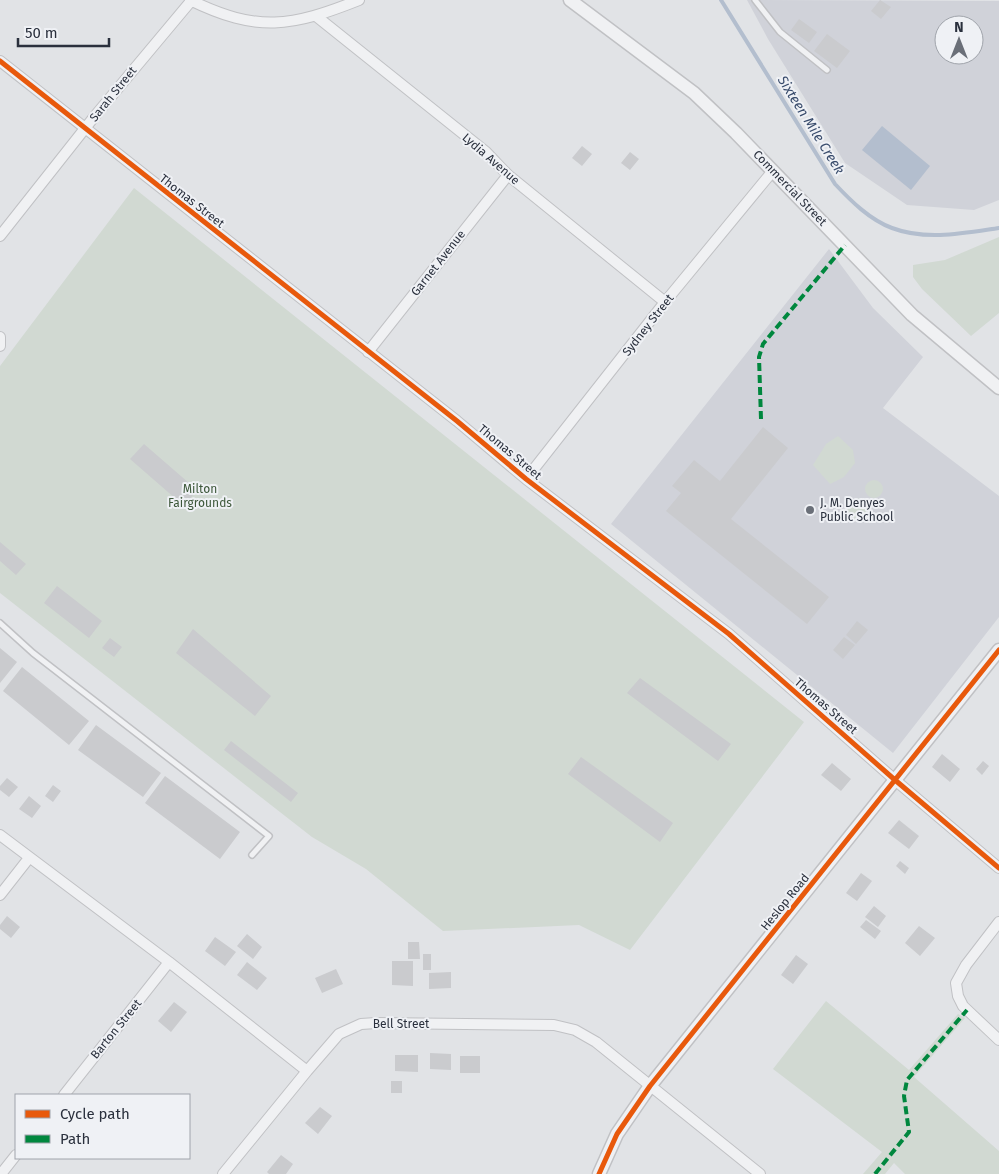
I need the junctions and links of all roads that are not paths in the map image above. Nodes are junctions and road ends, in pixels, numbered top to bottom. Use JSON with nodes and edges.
{"nodes":[{"id":1,"x":191,"y":0,"type":"edge"},
{"id":2,"x":359,"y":0,"type":"edge"},
{"id":3,"x":570,"y":0,"type":"edge"},
{"id":4,"x":755,"y":0,"type":"edge"},
{"id":5,"x":316,"y":16,"type":"junction"},
{"id":6,"x":0,"y":61,"type":"edge"},
{"id":7,"x":827,"y":70,"type":"dead end"},
{"id":8,"x":85,"y":128,"type":"junction"},
{"id":9,"x":772,"y":172,"type":"junction"},
{"id":10,"x":508,"y":175,"type":"junction"},
{"id":11,"x":0,"y":236,"type":"edge"},
{"id":12,"x":666,"y":302,"type":"junction"},
{"id":13,"x":368,"y":352,"type":"junction"},
{"id":14,"x":999,"y":388,"type":"edge"},
{"id":15,"x":526,"y":479,"type":"junction"},
{"id":16,"x":0,"y":623,"type":"edge"},
{"id":17,"x":999,"y":650,"type":"edge"},
{"id":18,"x":895,"y":780,"type":"junction"},
{"id":19,"x":0,"y":835,"type":"edge"},
{"id":20,"x":252,"y":855,"type":"dead end"},
{"id":21,"x":29,"y":858,"type":"junction"},
{"id":22,"x":999,"y":868,"type":"edge"},
{"id":23,"x":0,"y":895,"type":"edge"},
{"id":24,"x":999,"y":922,"type":"edge"},
{"id":25,"x":169,"y":962,"type":"junction"},
{"id":26,"x":999,"y":1040,"type":"edge"},
{"id":27,"x":307,"y":1071,"type":"junction"},
{"id":28,"x":650,"y":1086,"type":"junction"},
{"id":29,"x":65,"y":1094,"type":"edge"},
{"id":30,"x":15,"y":1156,"type":"edge"},
{"id":31,"x":1,"y":1174,"type":"edge"},
{"id":32,"x":223,"y":1174,"type":"edge"},
{"id":33,"x":599,"y":1174,"type":"edge"},
{"id":34,"x":760,"y":1174,"type":"edge"}],
"edges":[{"from":1,"to":5,"type":"street"},
{"from":1,"to":8,"type":"street","name":"Sarah Street"},
{"from":2,"to":5,"type":"street"},
{"from":3,"to":9,"type":"street","name":"Commercial Street"},
{"from":4,"to":7,"type":"lane"},
{"from":5,"to":10,"type":"street","name":"Lydia Avenue"},
{"from":6,"to":8,"type":"street","name":"Thomas Street"},
{"from":8,"to":11,"type":"street","name":"Sarah Street"},
{"from":8,"to":13,"type":"street","name":"Thomas Street"},
{"from":9,"to":12,"type":"street","name":"Sydney Street"},
{"from":9,"to":14,"type":"street","name":"Commercial Street"},
{"from":10,"to":12,"type":"street","name":"Lydia Avenue"},
{"from":10,"to":13,"type":"street","name":"Garnet Avenue"},
{"from":12,"to":15,"type":"street","name":"Sydney Street"},
{"from":13,"to":15,"type":"street","name":"Thomas Street"},
{"from":15,"to":18,"type":"street","name":"Thomas Street"},
{"from":16,"to":20,"type":"lane"},
{"from":17,"to":18,"type":"street","name":"Heslop Road"},
{"from":18,"to":22,"type":"street","name":"Thomas Street"},
{"from":18,"to":28,"type":"street","name":"Heslop Road"},
{"from":19,"to":21,"type":"street"},
{"from":21,"to":23,"type":"street"},
{"from":21,"to":25,"type":"street"},
{"from":24,"to":26,"type":"street"},
{"from":25,"to":27,"type":"street"},
{"from":25,"to":29,"type":"street","name":"Barton Street"},
{"from":27,"to":28,"type":"street","name":"Bell Street"},
{"from":27,"to":32,"type":"street","name":"Bell Street"},
{"from":28,"to":33,"type":"street","name":"Heslop Road"},
{"from":28,"to":34,"type":"street","name":"Bell Street"},
{"from":30,"to":31,"type":"street"}]}
